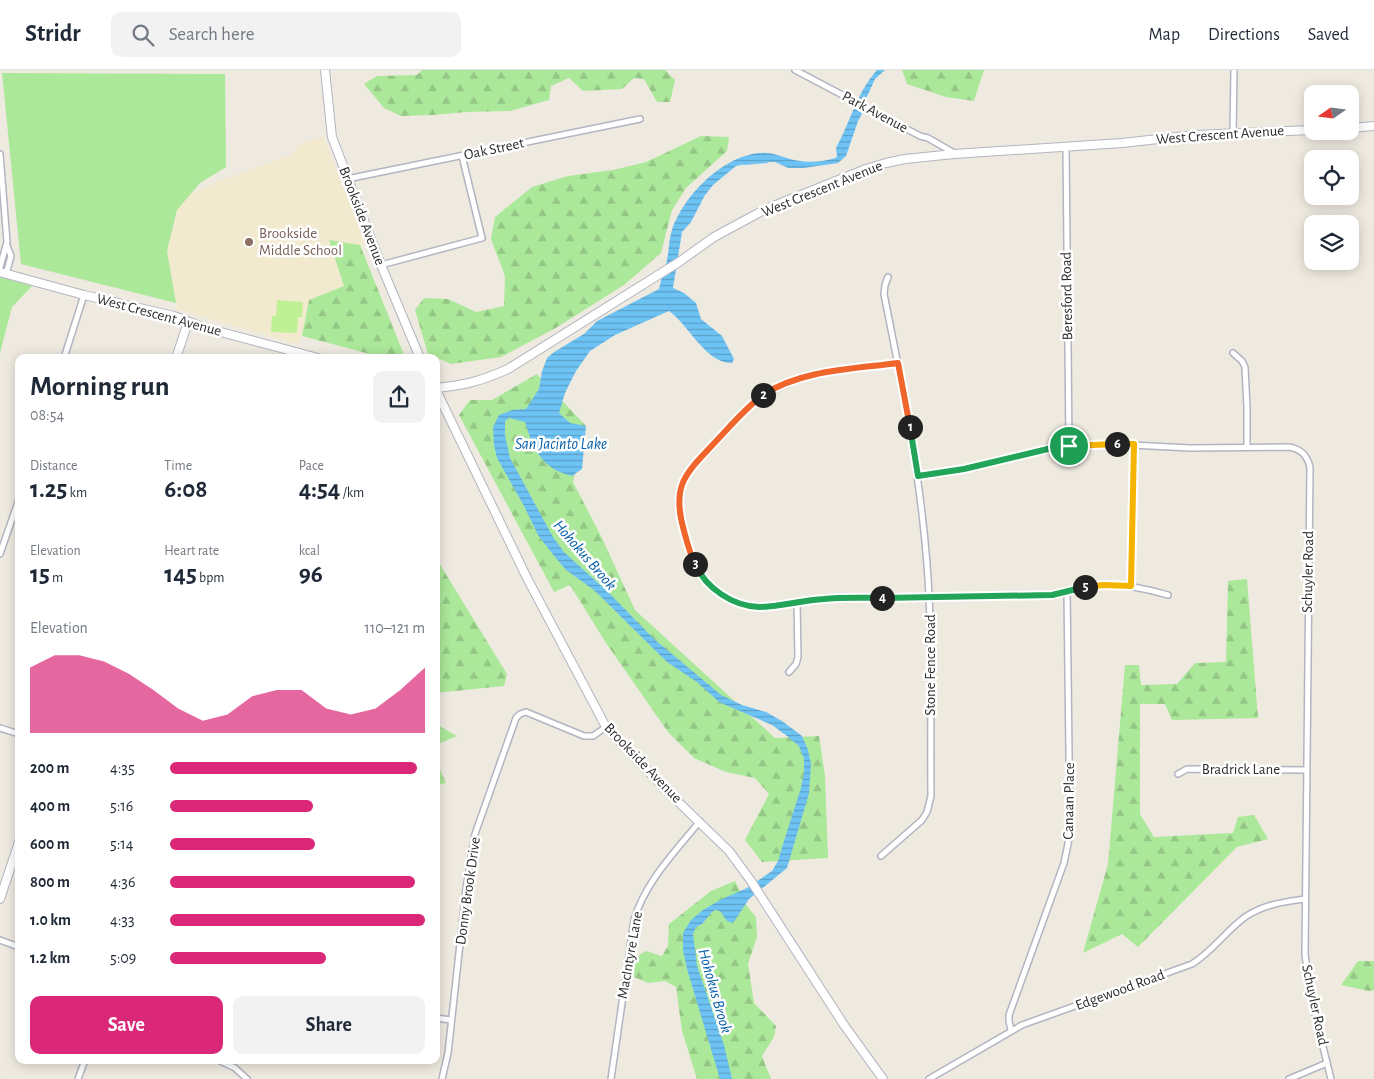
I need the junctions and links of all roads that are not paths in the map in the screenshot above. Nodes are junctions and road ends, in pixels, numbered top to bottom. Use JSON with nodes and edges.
{"nodes":[{"id":1,"x":325,"y":70,"type":"edge"},
{"id":2,"x":795,"y":70,"type":"edge"},
{"id":3,"x":1234,"y":70,"type":"edge"},
{"id":4,"x":640,"y":119,"type":"dead end"},
{"id":5,"x":1374,"y":126,"type":"edge"},
{"id":6,"x":1359,"y":127,"type":"edge"},
{"id":7,"x":1304,"y":130,"type":"edge"},
{"id":8,"x":1233,"y":132,"type":"junction"},
{"id":9,"x":1066,"y":147,"type":"junction"},
{"id":10,"x":0,"y":154,"type":"edge"},
{"id":11,"x":954,"y":154,"type":"junction"},
{"id":12,"x":462,"y":156,"type":"junction"},
{"id":13,"x":348,"y":179,"type":"junction"},
{"id":14,"x":7,"y":246,"type":"junction"},
{"id":15,"x":381,"y":265,"type":"junction"},
{"id":16,"x":0,"y":267,"type":"edge"},
{"id":17,"x":3,"y":273,"type":"edge"},
{"id":18,"x":888,"y":277,"type":"dead end"},
{"id":19,"x":84,"y":295,"type":"junction"},
{"id":20,"x":188,"y":322,"type":"junction"},
{"id":21,"x":1233,"y":352,"type":"dead end"},
{"id":22,"x":65,"y":354,"type":"edge"},
{"id":23,"x":177,"y":354,"type":"edge"},
{"id":24,"x":303,"y":354,"type":"edge"},
{"id":25,"x":418,"y":354,"type":"edge"},
{"id":26,"x":898,"y":363,"type":"junction"},
{"id":27,"x":440,"y":388,"type":"edge"},
{"id":28,"x":440,"y":397,"type":"edge"},
{"id":29,"x":1134,"y":444,"type":"junction"},
{"id":30,"x":1069,"y":446,"type":"junction"},
{"id":31,"x":1246,"y":447,"type":"junction"},
{"id":32,"x":918,"y":476,"type":"junction"},
{"id":33,"x":15,"y":511,"type":"edge"},
{"id":34,"x":0,"y":554,"type":"edge"},
{"id":35,"x":1131,"y":586,"type":"junction"},
{"id":36,"x":1067,"y":592,"type":"junction"},
{"id":37,"x":1168,"y":595,"type":"dead end"},
{"id":38,"x":929,"y":597,"type":"junction"},
{"id":39,"x":797,"y":602,"type":"junction"},
{"id":40,"x":789,"y":672,"type":"dead end"},
{"id":41,"x":0,"y":728,"type":"edge"},
{"id":42,"x":606,"y":728,"type":"junction"},
{"id":43,"x":15,"y":733,"type":"edge"},
{"id":44,"x":1306,"y":770,"type":"junction"},
{"id":45,"x":1178,"y":774,"type":"dead end"},
{"id":46,"x":700,"y":821,"type":"junction"},
{"id":47,"x":15,"y":854,"type":"edge"},
{"id":48,"x":881,"y":856,"type":"dead end"},
{"id":49,"x":1305,"y":899,"type":"junction"},
{"id":50,"x":0,"y":900,"type":"edge"},
{"id":51,"x":0,"y":940,"type":"edge"},
{"id":52,"x":15,"y":945,"type":"edge"},
{"id":53,"x":440,"y":1019,"type":"edge"},
{"id":54,"x":451,"y":1020,"type":"junction"},
{"id":55,"x":1011,"y":1030,"type":"junction"},
{"id":56,"x":84,"y":1064,"type":"edge"},
{"id":57,"x":226,"y":1064,"type":"edge"},
{"id":58,"x":1327,"y":1064,"type":"junction"},
{"id":59,"x":78,"y":1079,"type":"edge"},
{"id":60,"x":247,"y":1079,"type":"edge"},
{"id":61,"x":442,"y":1079,"type":"edge"},
{"id":62,"x":611,"y":1079,"type":"edge"},
{"id":63,"x":883,"y":1079,"type":"edge"},
{"id":64,"x":929,"y":1079,"type":"edge"},
{"id":65,"x":1289,"y":1079,"type":"edge"},
{"id":66,"x":1331,"y":1079,"type":"edge"}],
"edges":[{"from":1,"to":13,"type":"main road","name":"Brookside Avenue"},
{"from":2,"to":11,"type":"street","name":"Park Avenue"},
{"from":3,"to":8,"type":"street"},
{"from":4,"to":12,"type":"street","name":"Oak Street"},
{"from":5,"to":6,"type":"main road"},
{"from":7,"to":8,"type":"main road","name":"West Crescent Avenue"},
{"from":8,"to":9,"type":"main road","name":"West Crescent Avenue"},
{"from":9,"to":11,"type":"main road","name":"West Crescent Avenue"},
{"from":9,"to":30,"type":"street","name":"Beresford Road"},
{"from":10,"to":14,"type":"street"},
{"from":11,"to":27,"type":"main road","name":"West Crescent Avenue"},
{"from":12,"to":13,"type":"street","name":"Oak Street"},
{"from":12,"to":15,"type":"street"},
{"from":13,"to":15,"type":"main road","name":"Brookside Avenue"},
{"from":14,"to":16,"type":"street"},
{"from":14,"to":17,"type":"street"},
{"from":15,"to":25,"type":"main road","name":"Brookside Avenue"},
{"from":17,"to":19,"type":"main road","name":"West Crescent Avenue"},
{"from":18,"to":26,"type":"street","name":"Stone Fence Road"},
{"from":19,"to":20,"type":"main road","name":"West Crescent Avenue"},
{"from":19,"to":22,"type":"street"},
{"from":20,"to":23,"type":"main road"},
{"from":20,"to":24,"type":"main road","name":"West Crescent Avenue"},
{"from":21,"to":31,"type":"street"},
{"from":26,"to":32,"type":"street","name":"Stone Fence Road"},
{"from":26,"to":39,"type":"street"},
{"from":28,"to":42,"type":"main road","name":"Brookside Avenue"},
{"from":29,"to":30,"type":"street","name":"Schuyler Road"},
{"from":29,"to":31,"type":"street","name":"Schuyler Road"},
{"from":29,"to":35,"type":"street"},
{"from":30,"to":32,"type":"street","name":"Schuyler Road"},
{"from":31,"to":44,"type":"street","name":"Schuyler Road"},
{"from":32,"to":38,"type":"street","name":"Stone Fence Road"},
{"from":33,"to":34,"type":"street"},
{"from":35,"to":36,"type":"street"},
{"from":35,"to":37,"type":"street"},
{"from":36,"to":38,"type":"street"},
{"from":36,"to":55,"type":"street","name":"Canaan Place"},
{"from":38,"to":39,"type":"street"},
{"from":38,"to":48,"type":"street","name":"Stone Fence Road"},
{"from":39,"to":40,"type":"street"},
{"from":41,"to":43,"type":"street"},
{"from":42,"to":46,"type":"main road","name":"Brookside Avenue"},
{"from":42,"to":54,"type":"street","name":"Donny Brook Drive"},
{"from":44,"to":45,"type":"street","name":"Bradrick Lane"},
{"from":44,"to":49,"type":"street","name":"Schuyler Road"},
{"from":46,"to":62,"type":"street","name":"MacIntyre Lane"},
{"from":46,"to":63,"type":"main road","name":"Brookside Avenue"},
{"from":47,"to":50,"type":"main road"},
{"from":49,"to":55,"type":"street","name":"Edgewood Road"},
{"from":49,"to":58,"type":"street","name":"Schuyler Road"},
{"from":51,"to":52,"type":"street"},
{"from":53,"to":54,"type":"street"},
{"from":54,"to":61,"type":"street","name":"Donny Brook Drive"},
{"from":55,"to":64,"type":"street","name":"Edgewood Road"},
{"from":56,"to":59,"type":"street"},
{"from":57,"to":60,"type":"street"},
{"from":58,"to":65,"type":"street"},
{"from":58,"to":66,"type":"street","name":"Schuyler Road"}]}
